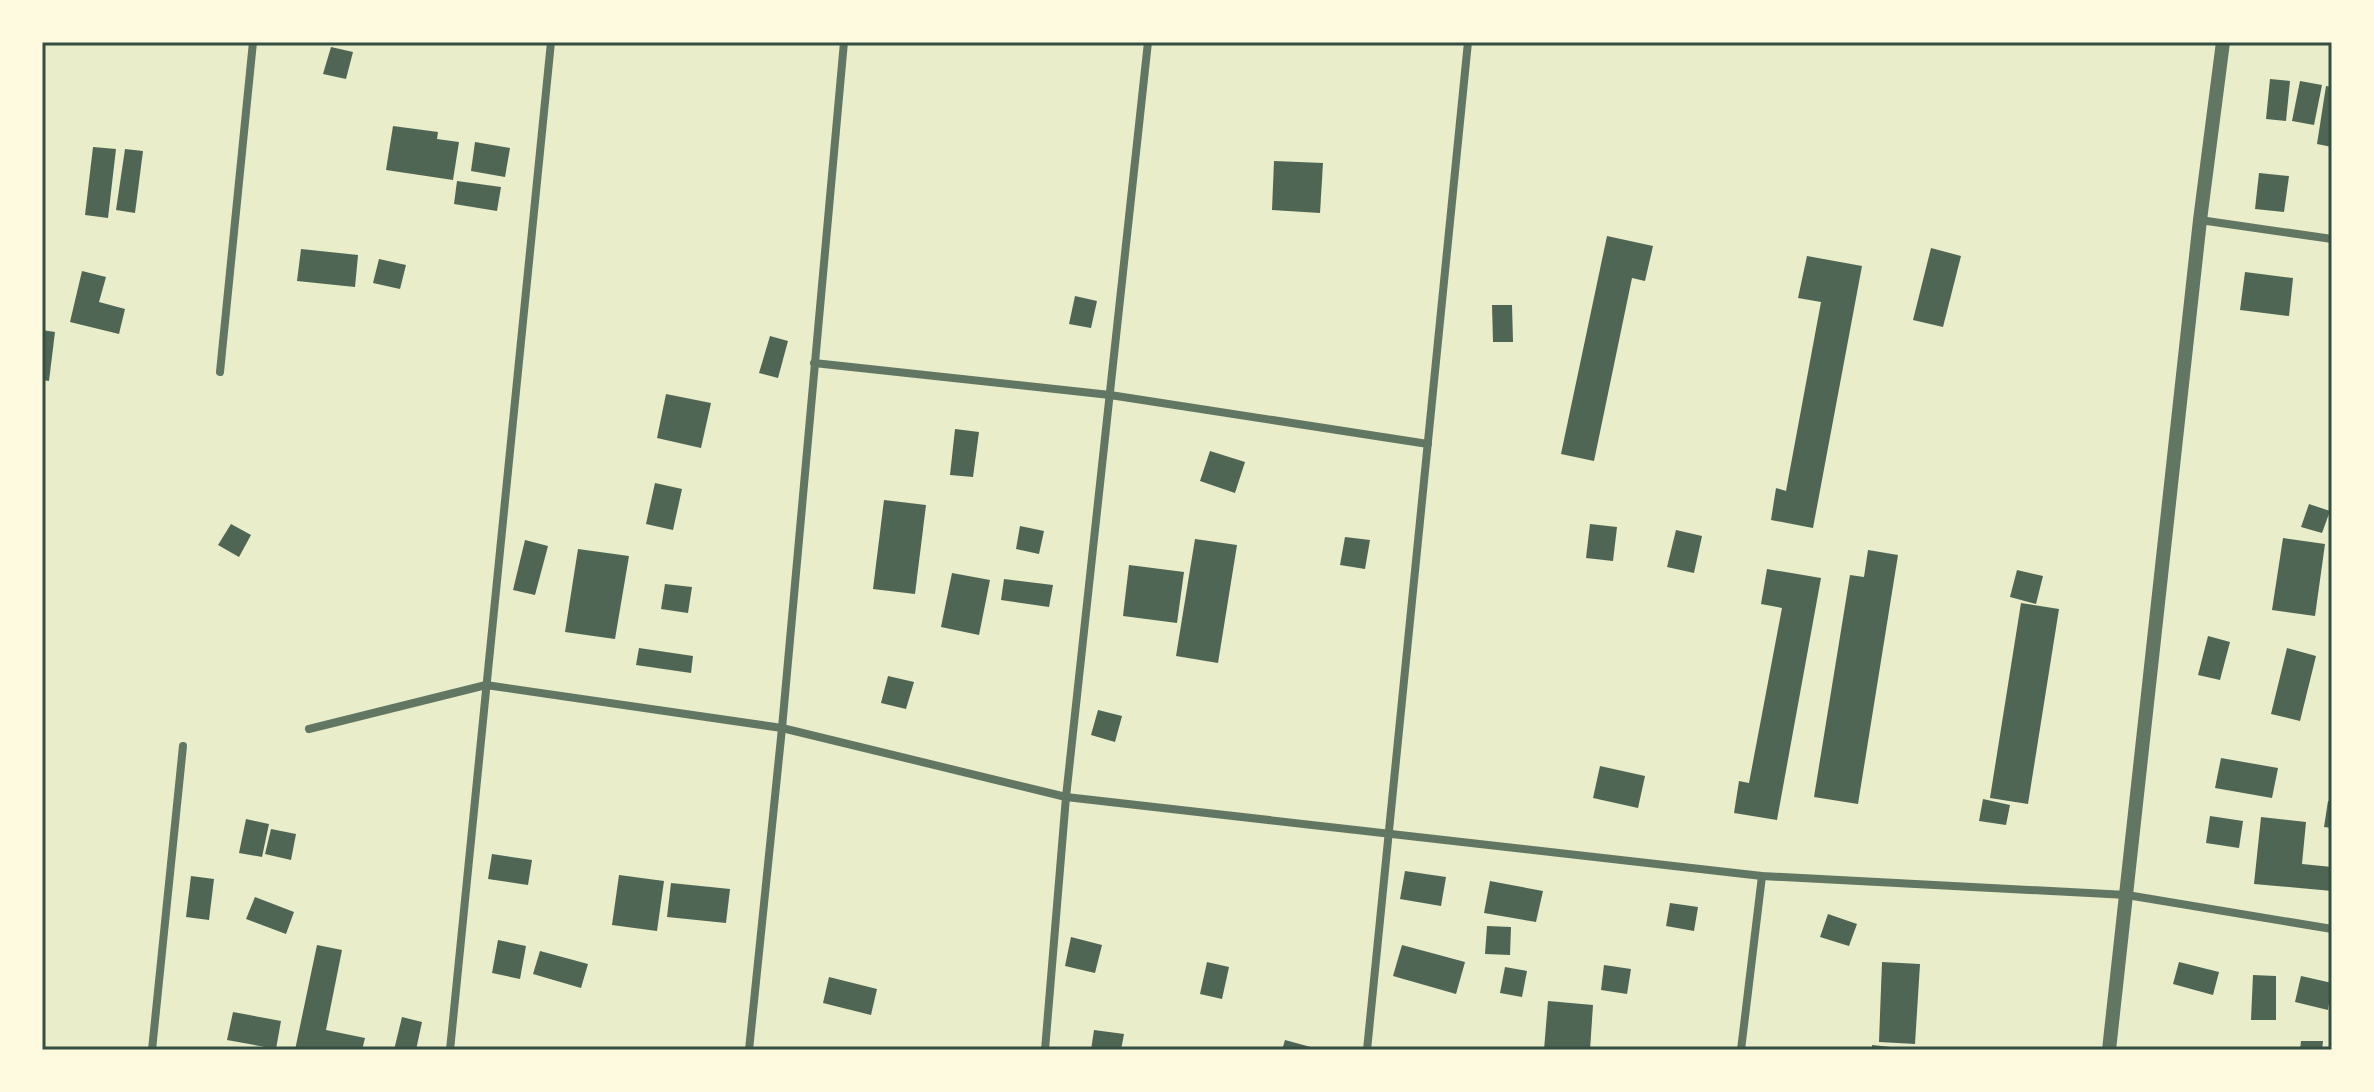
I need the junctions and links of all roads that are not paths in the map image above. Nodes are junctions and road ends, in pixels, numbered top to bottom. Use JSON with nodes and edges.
{"nodes":[{"id":1,"x":253,"y":42,"type":"edge"},
{"id":2,"x":551,"y":42,"type":"edge"},
{"id":3,"x":844,"y":42,"type":"edge"},
{"id":4,"x":1148,"y":42,"type":"edge"},
{"id":5,"x":1468,"y":42,"type":"edge"},
{"id":6,"x":2223,"y":42,"type":"edge"},
{"id":7,"x":2200,"y":220,"type":"junction"},
{"id":8,"x":2332,"y":239,"type":"edge"},
{"id":9,"x":814,"y":363,"type":"junction"},
{"id":10,"x":220,"y":372,"type":"dead end"},
{"id":11,"x":1110,"y":395,"type":"junction"},
{"id":12,"x":1428,"y":444,"type":"junction"},
{"id":13,"x":486,"y":685,"type":"junction"},
{"id":14,"x":782,"y":728,"type":"junction"},
{"id":15,"x":309,"y":729,"type":"dead end"},
{"id":16,"x":183,"y":746,"type":"dead end"},
{"id":17,"x":1066,"y":797,"type":"junction"},
{"id":18,"x":1389,"y":832,"type":"junction"},
{"id":19,"x":1762,"y":876,"type":"junction"},
{"id":20,"x":2127,"y":895,"type":"junction"},
{"id":21,"x":2332,"y":929,"type":"edge"},
{"id":22,"x":152,"y":1050,"type":"edge"},
{"id":23,"x":450,"y":1050,"type":"edge"},
{"id":24,"x":749,"y":1050,"type":"edge"},
{"id":25,"x":1045,"y":1050,"type":"edge"},
{"id":26,"x":1367,"y":1050,"type":"edge"},
{"id":27,"x":1741,"y":1050,"type":"edge"},
{"id":28,"x":2109,"y":1050,"type":"edge"}],
"edges":[{"from":1,"to":10,"type":"street"},
{"from":2,"to":13,"type":"street"},
{"from":3,"to":9,"type":"street"},
{"from":4,"to":11,"type":"street"},
{"from":5,"to":12,"type":"street"},
{"from":6,"to":7,"type":"street"},
{"from":7,"to":8,"type":"street"},
{"from":7,"to":20,"type":"street"},
{"from":9,"to":11,"type":"street"},
{"from":9,"to":14,"type":"street"},
{"from":11,"to":12,"type":"street"},
{"from":11,"to":17,"type":"street"},
{"from":12,"to":18,"type":"street"},
{"from":13,"to":14,"type":"street"},
{"from":13,"to":15,"type":"street"},
{"from":13,"to":23,"type":"street"},
{"from":14,"to":17,"type":"street"},
{"from":14,"to":24,"type":"street"},
{"from":16,"to":22,"type":"street"},
{"from":17,"to":18,"type":"street"},
{"from":17,"to":25,"type":"street"},
{"from":18,"to":19,"type":"street"},
{"from":18,"to":26,"type":"street"},
{"from":19,"to":20,"type":"street"},
{"from":19,"to":27,"type":"street"},
{"from":20,"to":21,"type":"street"},
{"from":20,"to":28,"type":"street"}]}
